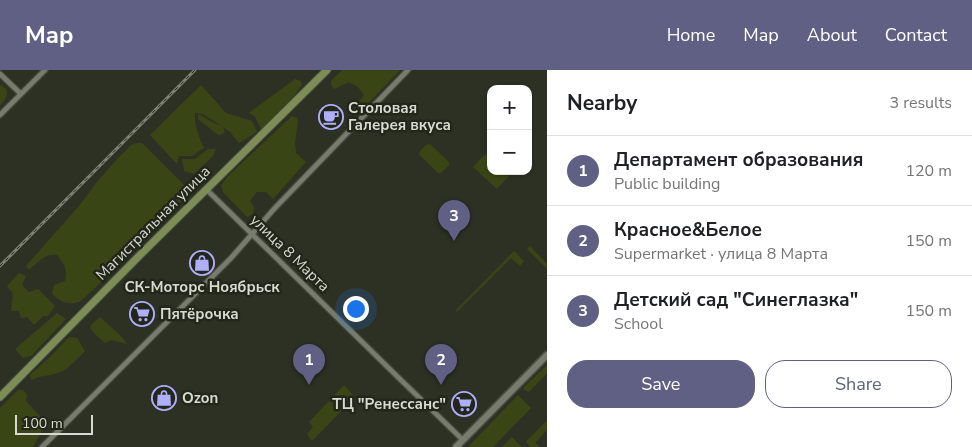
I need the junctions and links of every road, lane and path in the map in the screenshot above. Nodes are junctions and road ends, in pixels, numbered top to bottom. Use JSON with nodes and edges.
{"nodes":[{"id":1,"x":45,"y":70,"type":"edge"},
{"id":2,"x":327,"y":70,"type":"edge"},
{"id":3,"x":408,"y":70,"type":"edge"},
{"id":4,"x":0,"y":74,"type":"edge"},
{"id":5,"x":21,"y":94,"type":"junction"},
{"id":6,"x":0,"y":115,"type":"edge"},
{"id":7,"x":206,"y":189,"type":"junction"},
{"id":8,"x":252,"y":234,"type":"junction"},
{"id":9,"x":547,"y":355,"type":"edge"},
{"id":10,"x":0,"y":397,"type":"edge"},
{"id":11,"x":463,"y":440,"type":"junction"},
{"id":12,"x":42,"y":447,"type":"edge"},
{"id":13,"x":456,"y":447,"type":"edge"}],
"edges":[{"from":1,"to":5,"type":"street"},
{"from":2,"to":7,"type":"main road","name":"Магистральная улица"},
{"from":3,"to":8,"type":"street"},
{"from":4,"to":5,"type":"street"},
{"from":5,"to":6,"type":"street"},
{"from":7,"to":8,"type":"street","name":"улица 8 Марта"},
{"from":7,"to":10,"type":"main road","name":"Магистральная улица"},
{"from":8,"to":11,"type":"street","name":"улица 8 Марта"},
{"from":8,"to":12,"type":"street"},
{"from":9,"to":11,"type":"main road"},
{"from":11,"to":13,"type":"main road"}]}
